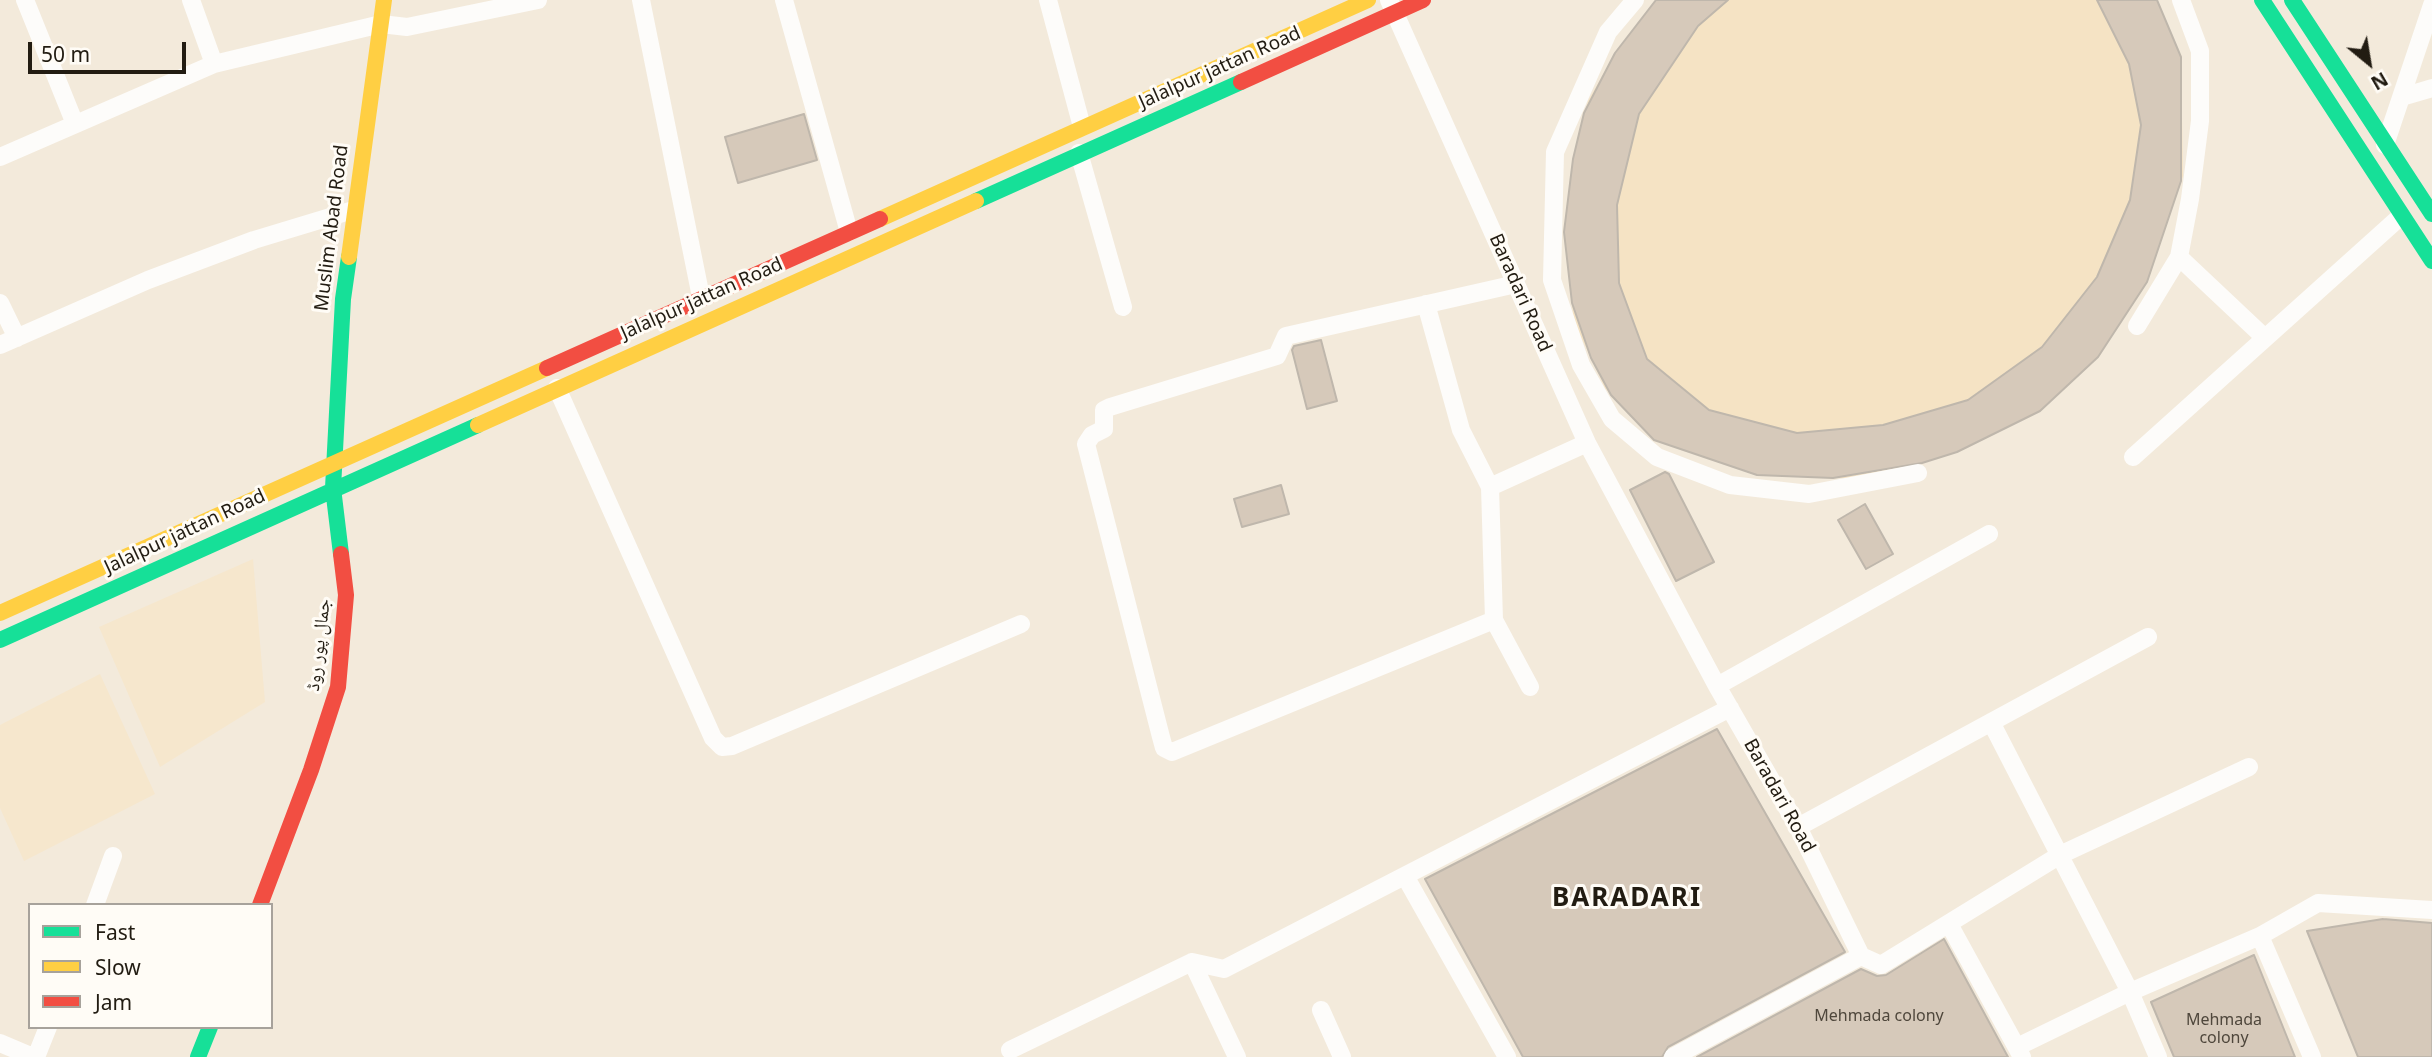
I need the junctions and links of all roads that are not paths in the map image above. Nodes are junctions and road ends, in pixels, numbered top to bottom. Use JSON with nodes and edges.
{"nodes":[{"id":1,"x":25,"y":0,"type":"edge"},
{"id":2,"x":191,"y":0,"type":"edge"},
{"id":3,"x":384,"y":0,"type":"edge"},
{"id":4,"x":538,"y":0,"type":"edge"},
{"id":5,"x":641,"y":0,"type":"edge"},
{"id":6,"x":784,"y":0,"type":"edge"},
{"id":7,"x":1048,"y":0,"type":"edge"},
{"id":8,"x":1368,"y":0,"type":"edge"},
{"id":9,"x":1423,"y":0,"type":"edge"},
{"id":10,"x":1635,"y":0,"type":"edge"},
{"id":11,"x":2181,"y":0,"type":"edge"},
{"id":12,"x":2262,"y":0,"type":"edge"},
{"id":13,"x":2292,"y":0,"type":"edge"},
{"id":14,"x":2432,"y":5,"type":"edge"},
{"id":15,"x":1392,"y":7,"type":"edge"},
{"id":16,"x":381,"y":24,"type":"junction"},
{"id":17,"x":214,"y":64,"type":"junction"},
{"id":18,"x":2432,"y":88,"type":"edge"},
{"id":19,"x":2402,"y":97,"type":"junction"},
{"id":20,"x":75,"y":124,"type":"junction"},
{"id":21,"x":1082,"y":127,"type":"junction"},
{"id":22,"x":2385,"y":145,"type":"junction"},
{"id":23,"x":1079,"y":153,"type":"junction"},
{"id":24,"x":0,"y":157,"type":"edge"},
{"id":25,"x":956,"y":183,"type":"junction"},
{"id":26,"x":962,"y":205,"type":"junction"},
{"id":27,"x":353,"y":210,"type":"junction"},
{"id":28,"x":2432,"y":214,"type":"edge"},
{"id":29,"x":2401,"y":216,"type":"junction"},
{"id":30,"x":849,"y":232,"type":"junction"},
{"id":31,"x":2179,"y":257,"type":"junction"},
{"id":32,"x":2432,"y":261,"type":"edge"},
{"id":33,"x":1516,"y":284,"type":"junction"},
{"id":34,"x":701,"y":297,"type":"junction"},
{"id":35,"x":0,"y":303,"type":"edge"},
{"id":36,"x":1426,"y":304,"type":"junction"},
{"id":37,"x":1123,"y":307,"type":"dead end"},
{"id":38,"x":2137,"y":326,"type":"dead end"},
{"id":39,"x":2265,"y":338,"type":"junction"},
{"id":40,"x":8,"y":342,"type":"edge"},
{"id":41,"x":557,"y":388,"type":"junction"},
{"id":42,"x":1587,"y":443,"type":"junction"},
{"id":43,"x":2133,"y":457,"type":"dead end"},
{"id":44,"x":333,"y":462,"type":"junction"},
{"id":45,"x":1918,"y":473,"type":"dead end"},
{"id":46,"x":1490,"y":487,"type":"junction"},
{"id":47,"x":333,"y":488,"type":"junction"},
{"id":48,"x":1989,"y":534,"type":"dead end"},
{"id":49,"x":0,"y":613,"type":"edge"},
{"id":50,"x":1494,"y":620,"type":"junction"},
{"id":51,"x":1021,"y":624,"type":"dead end"},
{"id":52,"x":2148,"y":637,"type":"dead end"},
{"id":53,"x":0,"y":640,"type":"edge"},
{"id":54,"x":1717,"y":686,"type":"junction"},
{"id":55,"x":1530,"y":687,"type":"dead end"},
{"id":56,"x":1730,"y":708,"type":"junction"},
{"id":57,"x":1991,"y":722,"type":"junction"},
{"id":58,"x":2249,"y":767,"type":"dead end"},
{"id":59,"x":1798,"y":827,"type":"junction"},
{"id":60,"x":2060,"y":855,"type":"junction"},
{"id":61,"x":113,"y":856,"type":"dead end"},
{"id":62,"x":1405,"y":876,"type":"junction"},
{"id":63,"x":96,"y":903,"type":"edge"},
{"id":64,"x":261,"y":903,"type":"edge"},
{"id":65,"x":2432,"y":910,"type":"edge"},
{"id":66,"x":1949,"y":924,"type":"junction"},
{"id":67,"x":2260,"y":936,"type":"junction"},
{"id":68,"x":1861,"y":956,"type":"junction"},
{"id":69,"x":1192,"y":962,"type":"junction"},
{"id":70,"x":2130,"y":992,"type":"junction"},
{"id":71,"x":1321,"y":1010,"type":"dead end"},
{"id":72,"x":47,"y":1029,"type":"edge"},
{"id":73,"x":209,"y":1029,"type":"edge"},
{"id":74,"x":0,"y":1043,"type":"edge"},
{"id":75,"x":1010,"y":1050,"type":"dead end"},
{"id":76,"x":2020,"y":1052,"type":"edge"},
{"id":77,"x":35,"y":1057,"type":"edge"},
{"id":78,"x":198,"y":1057,"type":"edge"},
{"id":79,"x":1237,"y":1057,"type":"edge"},
{"id":80,"x":1342,"y":1057,"type":"edge"},
{"id":81,"x":1507,"y":1057,"type":"edge"},
{"id":82,"x":1673,"y":1057,"type":"edge"},
{"id":83,"x":2158,"y":1057,"type":"edge"},
{"id":84,"x":2312,"y":1057,"type":"edge"}],
"edges":[{"from":1,"to":20,"type":"street"},
{"from":2,"to":17,"type":"street"},
{"from":3,"to":16,"type":"main road","name":"Muslim Abad Road"},
{"from":4,"to":16,"type":"street"},
{"from":5,"to":34,"type":"street"},
{"from":6,"to":30,"type":"street"},
{"from":7,"to":21,"type":"street"},
{"from":8,"to":21,"type":"main road","name":"Jalalpur jattan Road"},
{"from":9,"to":15,"type":"main road","name":"Jalalpur jattan Road"},
{"from":10,"to":45,"type":"street"},
{"from":11,"to":31,"type":"street"},
{"from":12,"to":29,"type":"main road"},
{"from":13,"to":22,"type":"main road"},
{"from":14,"to":19,"type":"street"},
{"from":15,"to":23,"type":"main road","name":"Jalalpur jattan Road"},
{"from":15,"to":33,"type":"street","name":"Baradari Road"},
{"from":16,"to":17,"type":"street"},
{"from":16,"to":27,"type":"main road","name":"Muslim Abad Road"},
{"from":17,"to":20,"type":"street"},
{"from":18,"to":19,"type":"street"},
{"from":19,"to":22,"type":"street"},
{"from":20,"to":24,"type":"street"},
{"from":21,"to":25,"type":"main road","name":"Jalalpur jattan Road"},
{"from":22,"to":28,"type":"main road"},
{"from":23,"to":26,"type":"main road","name":"Jalalpur jattan Road"},
{"from":23,"to":37,"type":"street"},
{"from":25,"to":26,"type":"main road"},
{"from":25,"to":30,"type":"main road","name":"Jalalpur jattan Road"},
{"from":26,"to":41,"type":"main road","name":"Jalalpur jattan Road"},
{"from":27,"to":40,"type":"street"},
{"from":27,"to":44,"type":"main road","name":"Muslim Abad Road"},
{"from":29,"to":32,"type":"main road"},
{"from":29,"to":39,"type":"street"},
{"from":30,"to":34,"type":"main road","name":"Jalalpur jattan Road"},
{"from":31,"to":38,"type":"street"},
{"from":31,"to":39,"type":"street"},
{"from":33,"to":36,"type":"street"},
{"from":33,"to":42,"type":"street","name":"Baradari Road"},
{"from":34,"to":44,"type":"main road","name":"Jalalpur jattan Road"},
{"from":35,"to":40,"type":"street"},
{"from":36,"to":46,"type":"street"},
{"from":36,"to":50,"type":"street"},
{"from":39,"to":43,"type":"street"},
{"from":41,"to":47,"type":"main road","name":"Jalalpur jattan Road"},
{"from":41,"to":51,"type":"street"},
{"from":42,"to":46,"type":"street"},
{"from":42,"to":54,"type":"street","name":"Baradari Road"},
{"from":44,"to":47,"type":"main road","name":"جمال پور روڈ"},
{"from":44,"to":49,"type":"main road","name":"Jalalpur jattan Road"},
{"from":46,"to":50,"type":"street"},
{"from":47,"to":53,"type":"main road","name":"Jalalpur jattan Road"},
{"from":47,"to":64,"type":"main road","name":"جمال پور روڈ"},
{"from":48,"to":54,"type":"street"},
{"from":50,"to":55,"type":"street"},
{"from":52,"to":57,"type":"street"},
{"from":54,"to":56,"type":"street","name":"Baradari Road"},
{"from":56,"to":59,"type":"street","name":"Baradari Road"},
{"from":56,"to":62,"type":"street"},
{"from":57,"to":59,"type":"street"},
{"from":57,"to":60,"type":"street"},
{"from":58,"to":60,"type":"street"},
{"from":59,"to":68,"type":"street","name":"Baradari Road"},
{"from":60,"to":66,"type":"street"},
{"from":60,"to":70,"type":"street"},
{"from":61,"to":63,"type":"street"},
{"from":62,"to":69,"type":"street"},
{"from":62,"to":81,"type":"street"},
{"from":65,"to":67,"type":"street"},
{"from":66,"to":68,"type":"street"},
{"from":66,"to":76,"type":"street"},
{"from":67,"to":70,"type":"street"},
{"from":67,"to":84,"type":"street"},
{"from":68,"to":82,"type":"street"},
{"from":69,"to":75,"type":"street"},
{"from":69,"to":79,"type":"street"},
{"from":70,"to":76,"type":"street"},
{"from":70,"to":83,"type":"street"},
{"from":71,"to":80,"type":"street"},
{"from":72,"to":77,"type":"street"},
{"from":73,"to":78,"type":"main road"},
{"from":74,"to":77,"type":"street"}]}
